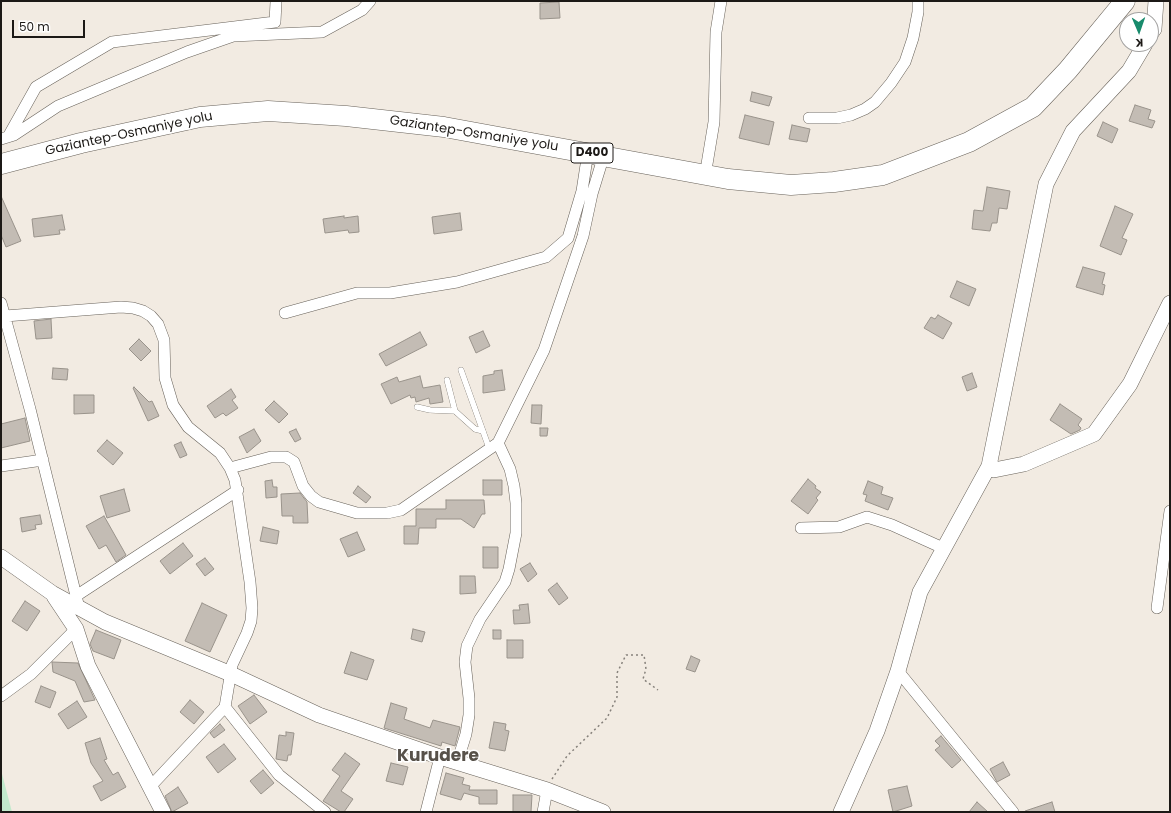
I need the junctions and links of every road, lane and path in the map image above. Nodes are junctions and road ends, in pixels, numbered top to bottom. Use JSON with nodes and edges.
{"nodes":[{"id":1,"x":370,"y":1,"type":"edge"},
{"id":2,"x":721,"y":1,"type":"edge"},
{"id":3,"x":918,"y":1,"type":"edge"},
{"id":4,"x":1125,"y":1,"type":"edge"},
{"id":5,"x":1156,"y":1,"type":"edge"},
{"id":6,"x":276,"y":2,"type":"dead end"},
{"id":7,"x":1155,"y":12,"type":"edge"},
{"id":8,"x":1140,"y":52,"type":"edge"},
{"id":9,"x":809,"y":118,"type":"dead end"},
{"id":10,"x":5,"y":138,"type":"edge"},
{"id":11,"x":596,"y":154,"type":"junction"},
{"id":12,"x":1,"y":164,"type":"edge"},
{"id":13,"x":705,"y":176,"type":"junction"},
{"id":14,"x":1,"y":303,"type":"edge"},
{"id":15,"x":1170,"y":303,"type":"edge"},
{"id":16,"x":285,"y":313,"type":"dead end"},
{"id":17,"x":5,"y":316,"type":"junction"},
{"id":18,"x":4,"y":328,"type":"edge"},
{"id":19,"x":461,"y":370,"type":"dead end"},
{"id":20,"x":447,"y":380,"type":"dead end"},
{"id":21,"x":417,"y":407,"type":"dead end"},
{"id":22,"x":455,"y":411,"type":"junction"},
{"id":23,"x":483,"y":431,"type":"junction"},
{"id":24,"x":494,"y":446,"type":"junction"},
{"id":25,"x":43,"y":460,"type":"junction"},
{"id":26,"x":1,"y":466,"type":"edge"},
{"id":27,"x":989,"y":466,"type":"junction"},
{"id":28,"x":230,"y":468,"type":"junction"},
{"id":29,"x":238,"y":490,"type":"junction"},
{"id":30,"x":1170,"y":510,"type":"edge"},
{"id":31,"x":801,"y":528,"type":"dead end"},
{"id":32,"x":943,"y":548,"type":"junction"},
{"id":33,"x":1,"y":557,"type":"edge"},
{"id":34,"x":52,"y":593,"type":"junction"},
{"id":35,"x":78,"y":602,"type":"junction"},
{"id":36,"x":1157,"y":608,"type":"dead end"},
{"id":37,"x":76,"y":629,"type":"junction"},
{"id":38,"x":898,"y":671,"type":"junction"},
{"id":39,"x":231,"y":674,"type":"junction"},
{"id":40,"x":658,"y":690,"type":"dead end"},
{"id":41,"x":1,"y":696,"type":"edge"},
{"id":42,"x":225,"y":707,"type":"junction"},
{"id":43,"x":440,"y":757,"type":"junction"},
{"id":44,"x":457,"y":763,"type":"junction"},
{"id":45,"x":150,"y":787,"type":"junction"},
{"id":46,"x":547,"y":790,"type":"junction"},
{"id":47,"x":163,"y":812,"type":"edge"},
{"id":48,"x":324,"y":812,"type":"edge"},
{"id":49,"x":426,"y":812,"type":"edge"},
{"id":50,"x":543,"y":812,"type":"edge"},
{"id":51,"x":603,"y":812,"type":"edge"},
{"id":52,"x":841,"y":812,"type":"edge"},
{"id":53,"x":1013,"y":812,"type":"edge"}],
"edges":[{"from":1,"to":10,"type":"street"},
{"from":2,"to":13,"type":"street"},
{"from":3,"to":9,"type":"street"},
{"from":4,"to":13,"type":"highway","name":"Gaziantep-Osmaniye yolu","number":"D400"},
{"from":5,"to":7,"type":"street"},
{"from":6,"to":10,"type":"street"},
{"from":8,"to":27,"type":"street"},
{"from":11,"to":12,"type":"highway","name":"Gaziantep-Osmaniye yolu","number":"D400"},
{"from":11,"to":13,"type":"highway","name":"Gaziantep-Osmaniye yolu","number":"D400"},
{"from":11,"to":16,"type":"street"},
{"from":11,"to":24,"type":"street"},
{"from":14,"to":17,"type":"street"},
{"from":15,"to":27,"type":"street"},
{"from":17,"to":18,"type":"street"},
{"from":17,"to":28,"type":"street"},
{"from":18,"to":25,"type":"street"},
{"from":19,"to":23,"type":"lane"},
{"from":20,"to":22,"type":"lane"},
{"from":21,"to":22,"type":"lane"},
{"from":22,"to":23,"type":"lane"},
{"from":23,"to":24,"type":"lane"},
{"from":24,"to":28,"type":"street"},
{"from":24,"to":44,"type":"street"},
{"from":25,"to":26,"type":"street"},
{"from":25,"to":35,"type":"street"},
{"from":27,"to":32,"type":"street"},
{"from":28,"to":29,"type":"street"},
{"from":29,"to":35,"type":"street"},
{"from":29,"to":39,"type":"street"},
{"from":30,"to":36,"type":"street"},
{"from":31,"to":32,"type":"street"},
{"from":32,"to":38,"type":"street"},
{"from":33,"to":34,"type":"street"},
{"from":34,"to":35,"type":"street"},
{"from":34,"to":37,"type":"street"},
{"from":35,"to":39,"type":"street"},
{"from":37,"to":41,"type":"street"},
{"from":37,"to":45,"type":"street"},
{"from":38,"to":52,"type":"street"},
{"from":38,"to":53,"type":"street"},
{"from":39,"to":42,"type":"street"},
{"from":39,"to":43,"type":"street"},
{"from":40,"to":46,"type":"path"},
{"from":42,"to":45,"type":"street"},
{"from":42,"to":48,"type":"street"},
{"from":43,"to":44,"type":"street"},
{"from":43,"to":49,"type":"street"},
{"from":44,"to":46,"type":"street"},
{"from":45,"to":47,"type":"street"},
{"from":46,"to":50,"type":"street"},
{"from":46,"to":51,"type":"street"}]}
